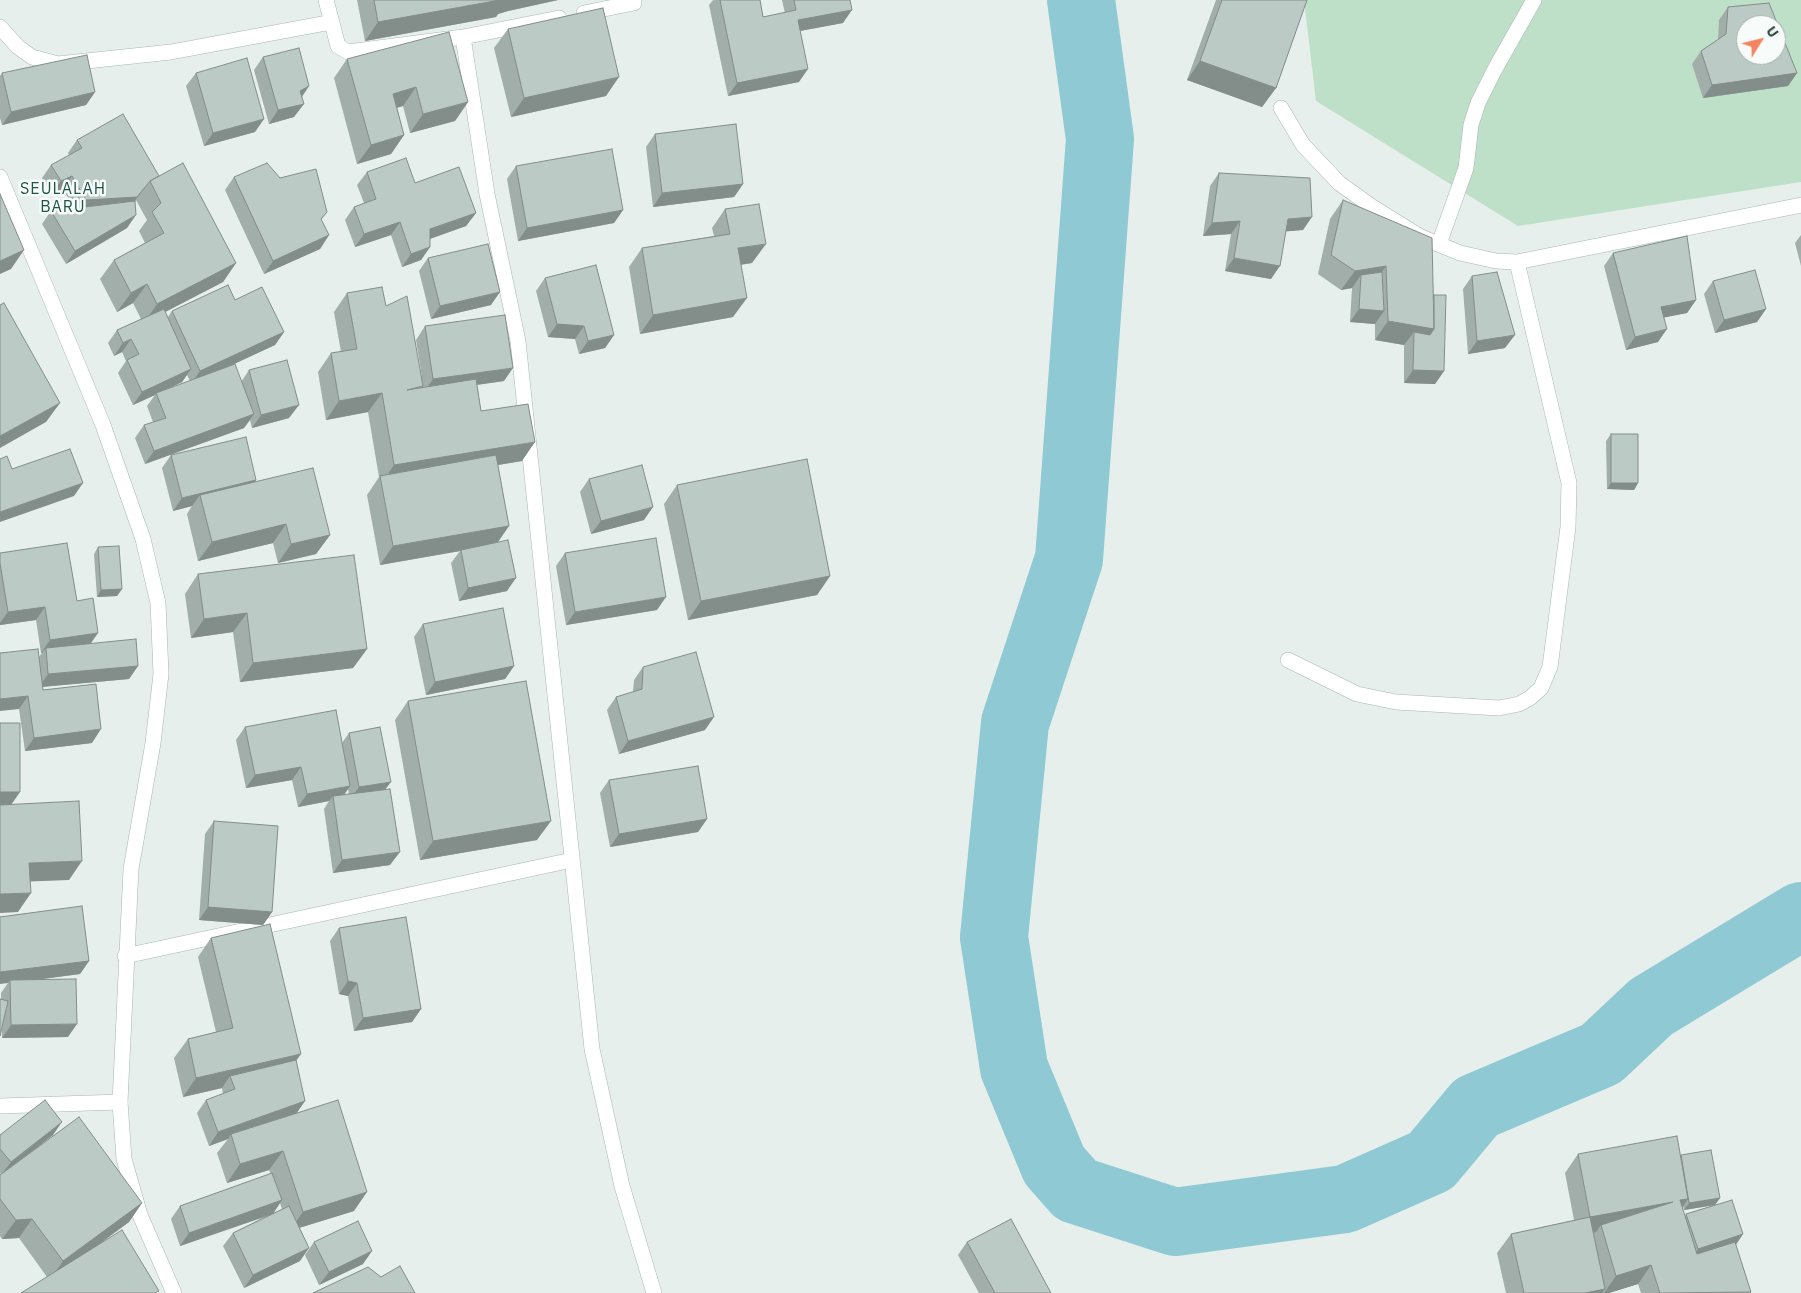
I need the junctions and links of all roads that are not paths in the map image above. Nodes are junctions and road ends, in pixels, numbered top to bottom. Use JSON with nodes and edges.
{"nodes":[{"id":1,"x":326,"y":0,"type":"edge"},
{"id":2,"x":1534,"y":0,"type":"edge"},
{"id":3,"x":634,"y":4,"type":"dead end"},
{"id":4,"x":332,"y":22,"type":"junction"},
{"id":5,"x":0,"y":27,"type":"edge"},
{"id":6,"x":463,"y":36,"type":"junction"},
{"id":7,"x":1281,"y":108,"type":"dead end"},
{"id":8,"x":0,"y":177,"type":"edge"},
{"id":9,"x":1801,"y":205,"type":"edge"},
{"id":10,"x":1439,"y":244,"type":"junction"},
{"id":11,"x":1518,"y":262,"type":"junction"},
{"id":12,"x":1288,"y":660,"type":"dead end"},
{"id":13,"x":572,"y":860,"type":"junction"},
{"id":14,"x":125,"y":956,"type":"junction"},
{"id":15,"x":120,"y":1102,"type":"junction"},
{"id":16,"x":0,"y":1106,"type":"edge"},
{"id":17,"x":174,"y":1293,"type":"edge"},
{"id":18,"x":654,"y":1293,"type":"edge"}],
"edges":[{"from":1,"to":4,"type":"street"},
{"from":2,"to":10,"type":"street"},
{"from":3,"to":6,"type":"street"},
{"from":4,"to":5,"type":"street"},
{"from":4,"to":6,"type":"street"},
{"from":6,"to":13,"type":"street"},
{"from":7,"to":10,"type":"street"},
{"from":8,"to":14,"type":"street"},
{"from":9,"to":11,"type":"street"},
{"from":10,"to":11,"type":"street"},
{"from":11,"to":12,"type":"street"},
{"from":13,"to":14,"type":"street"},
{"from":13,"to":18,"type":"street"},
{"from":14,"to":15,"type":"street"},
{"from":15,"to":16,"type":"street"},
{"from":15,"to":17,"type":"street"}]}
